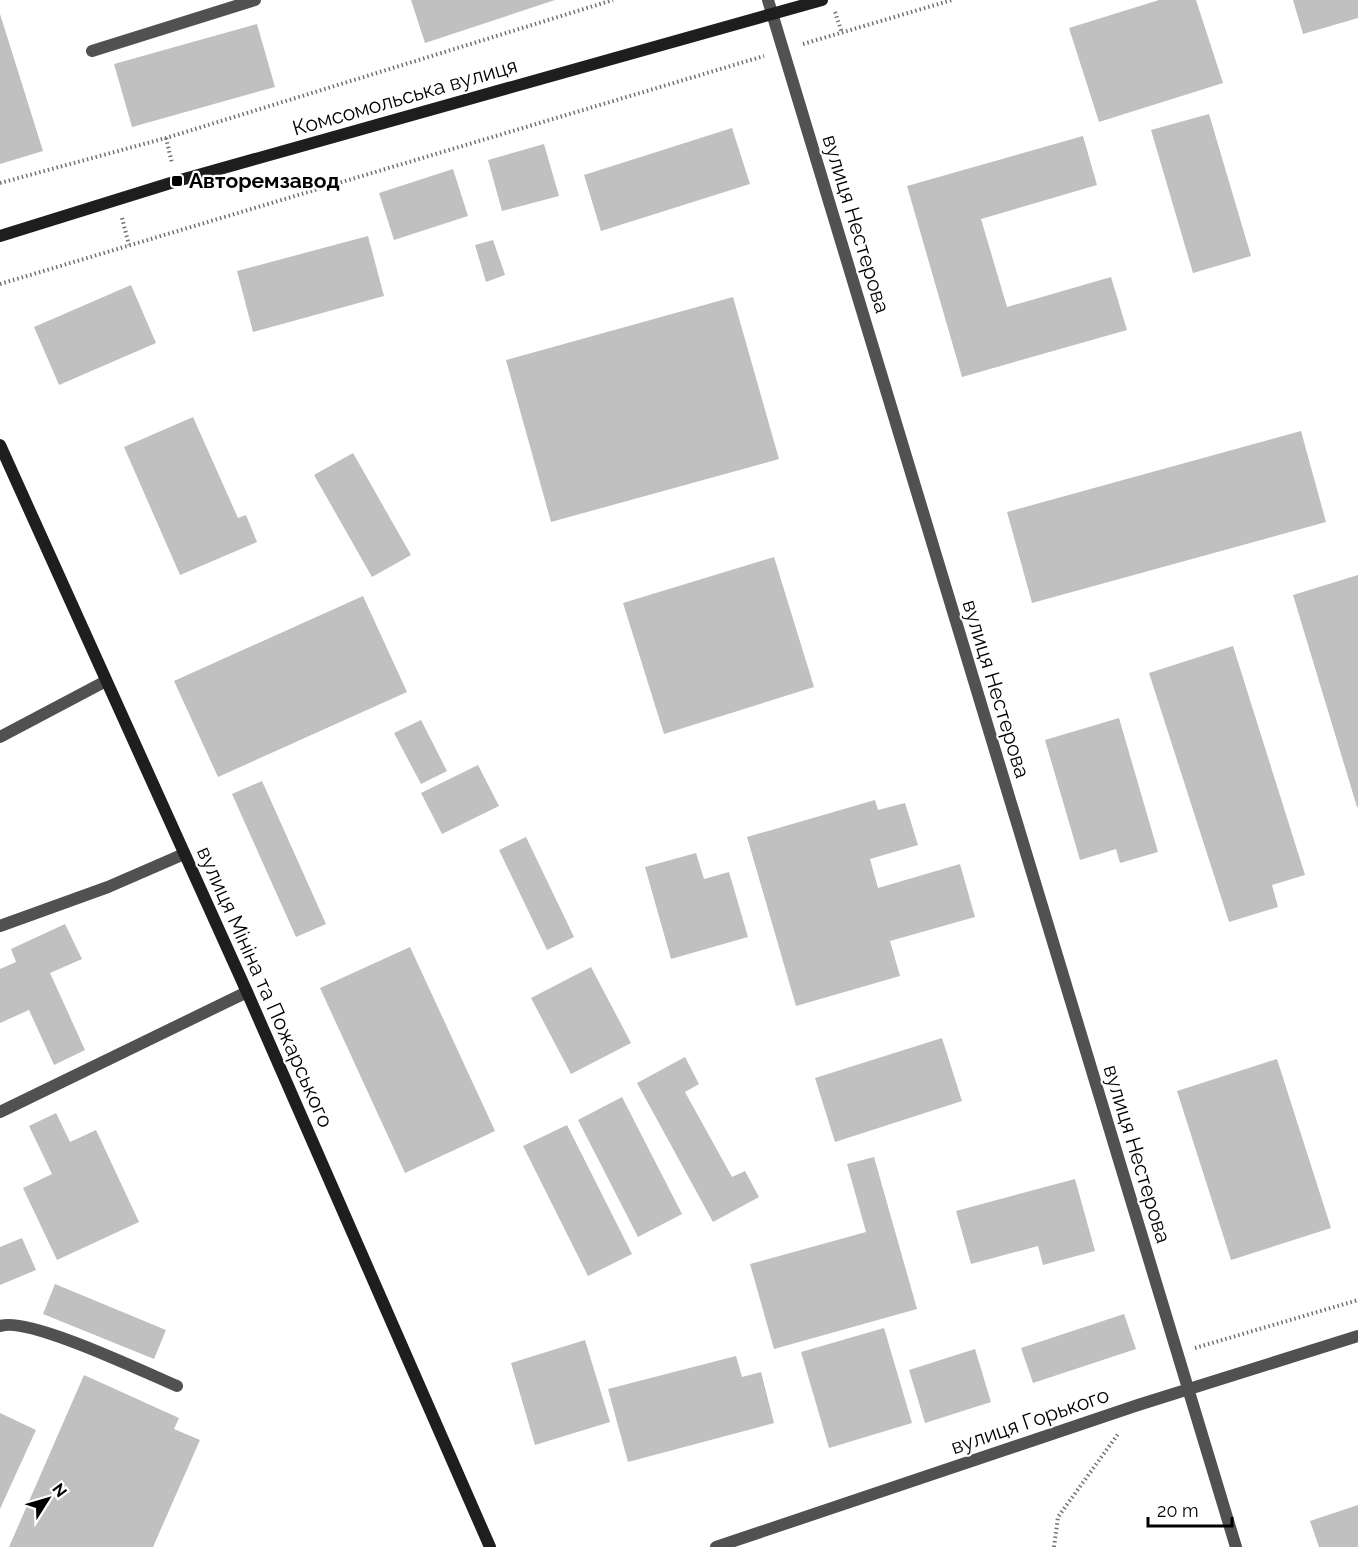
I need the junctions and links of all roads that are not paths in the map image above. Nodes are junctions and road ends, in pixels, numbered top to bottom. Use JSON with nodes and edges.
{"nodes":[{"id":1,"x":255,"y":0,"type":"edge"},
{"id":2,"x":768,"y":0,"type":"edge"},
{"id":3,"x":822,"y":0,"type":"edge"},
{"id":4,"x":772,"y":15,"type":"junction"},
{"id":5,"x":92,"y":51,"type":"dead end"},
{"id":6,"x":0,"y":236,"type":"edge"},
{"id":7,"x":0,"y":445,"type":"edge"},
{"id":8,"x":106,"y":681,"type":"junction"},
{"id":9,"x":0,"y":737,"type":"edge"},
{"id":10,"x":184,"y":854,"type":"junction"},
{"id":11,"x":0,"y":926,"type":"edge"},
{"id":12,"x":247,"y":992,"type":"junction"},
{"id":13,"x":0,"y":1112,"type":"edge"},
{"id":14,"x":0,"y":1326,"type":"edge"},
{"id":15,"x":1358,"y":1336,"type":"edge"},
{"id":16,"x":177,"y":1386,"type":"dead end"},
{"id":17,"x":1187,"y":1390,"type":"junction"},
{"id":18,"x":490,"y":1547,"type":"edge"},
{"id":19,"x":716,"y":1547,"type":"edge"},
{"id":20,"x":1236,"y":1547,"type":"edge"}],
"edges":[{"from":1,"to":5,"type":"street"},
{"from":2,"to":4,"type":"street","name":"вулиця Нестерова"},
{"from":3,"to":4,"type":"street","name":"Комсомольська вулиця"},
{"from":4,"to":6,"type":"street","name":"Комсомольська вулиця"},
{"from":4,"to":17,"type":"street","name":"вулиця Нестерова"},
{"from":7,"to":8,"type":"street","name":"вулиця Мініна та Пожарського"},
{"from":8,"to":9,"type":"street"},
{"from":8,"to":10,"type":"street","name":"вулиця Мініна та Пожарського"},
{"from":10,"to":11,"type":"street"},
{"from":10,"to":12,"type":"street","name":"вулиця Мініна та Пожарського"},
{"from":12,"to":13,"type":"street"},
{"from":12,"to":18,"type":"street","name":"вулиця Мініна та Пожарського"},
{"from":14,"to":16,"type":"street"},
{"from":15,"to":17,"type":"street","name":"вулиця Горького"},
{"from":17,"to":19,"type":"street","name":"вулиця Горького"},
{"from":17,"to":20,"type":"street","name":"вулиця Нестерова"}]}
